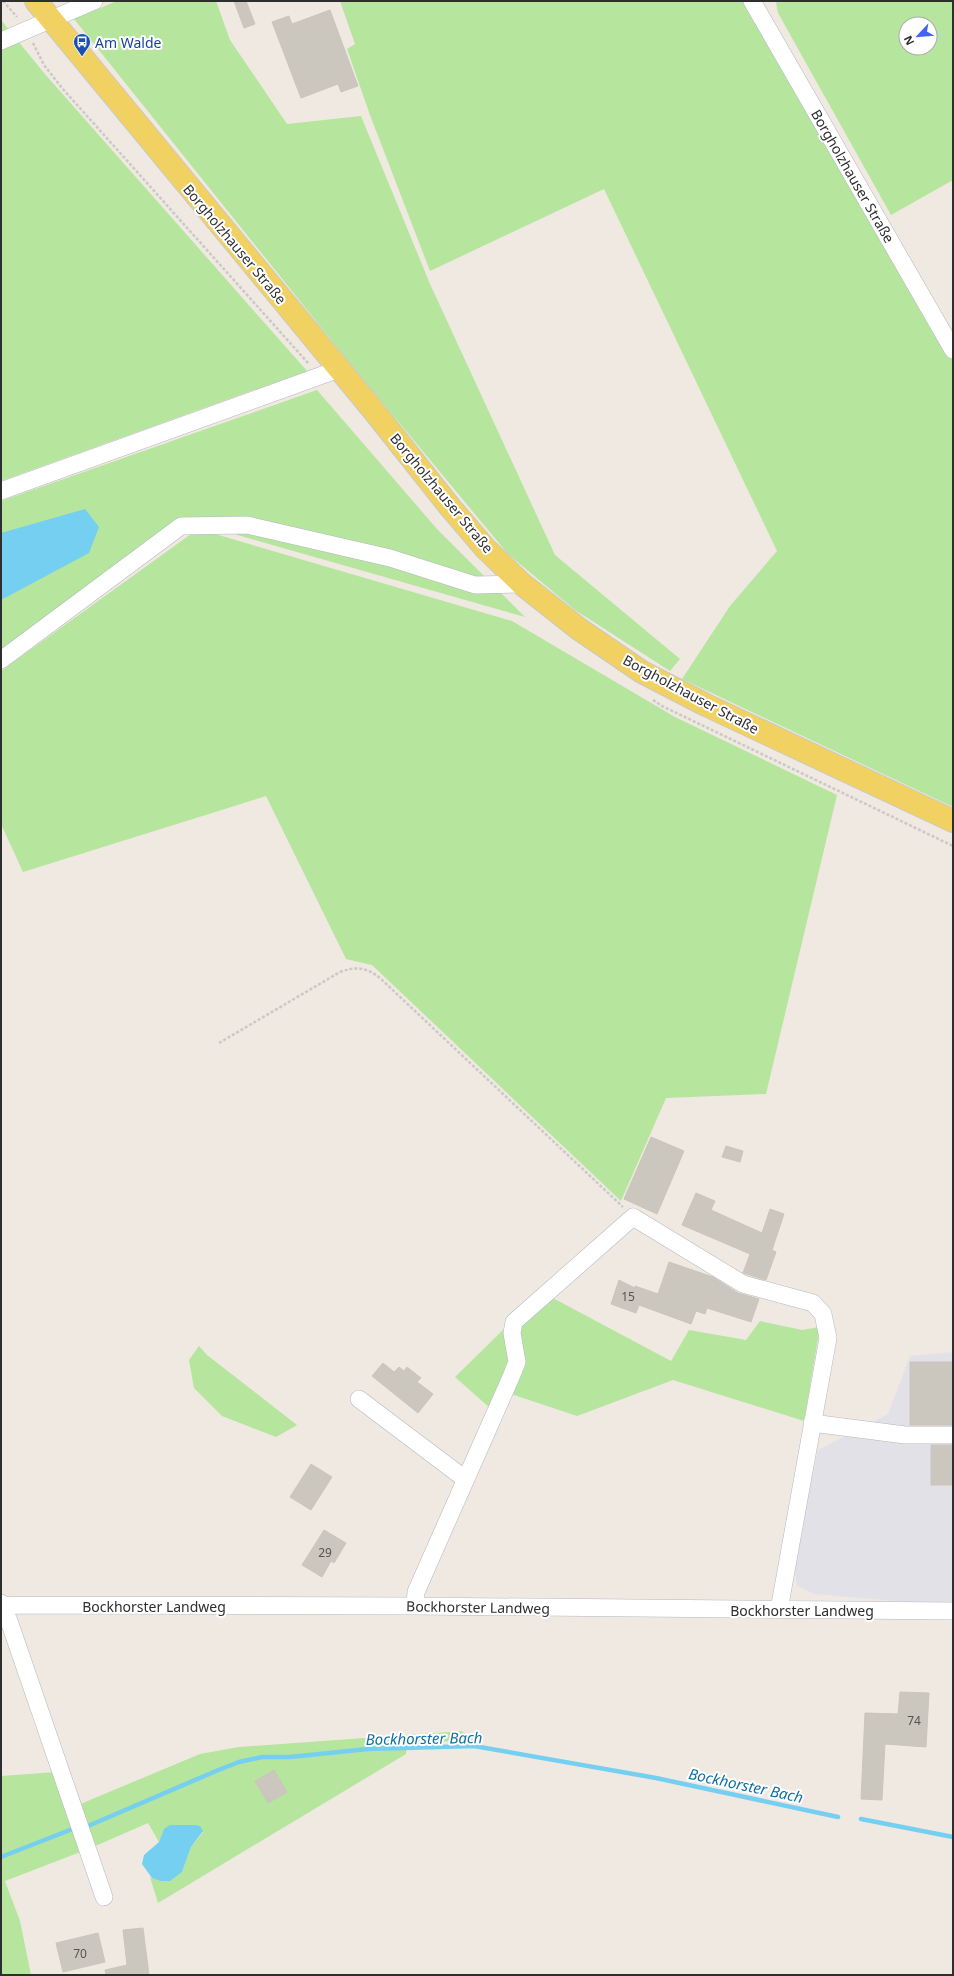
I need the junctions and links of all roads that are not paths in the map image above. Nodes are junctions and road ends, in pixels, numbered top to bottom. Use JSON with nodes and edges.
{"nodes":[{"id":1,"x":36,"y":1,"type":"edge"},
{"id":2,"x":94,"y":1,"type":"edge"},
{"id":3,"x":752,"y":1,"type":"edge"},
{"id":4,"x":51,"y":18,"type":"junction"},
{"id":5,"x":1,"y":41,"type":"edge"},
{"id":6,"x":953,"y":350,"type":"edge"},
{"id":7,"x":339,"y":369,"type":"junction"},
{"id":8,"x":1,"y":491,"type":"edge"},
{"id":9,"x":522,"y":584,"type":"junction"},
{"id":10,"x":1,"y":660,"type":"edge"},
{"id":11,"x":953,"y":821,"type":"edge"},
{"id":12,"x":359,"y":1399,"type":"dead end"},
{"id":13,"x":812,"y":1423,"type":"junction"},
{"id":14,"x":953,"y":1435,"type":"edge"},
{"id":15,"x":465,"y":1479,"type":"junction"},
{"id":16,"x":1,"y":1604,"type":"edge"},
{"id":17,"x":415,"y":1606,"type":"junction"},
{"id":18,"x":779,"y":1610,"type":"junction"},
{"id":19,"x":953,"y":1611,"type":"edge"},
{"id":20,"x":104,"y":1897,"type":"dead end"}],
"edges":[{"from":1,"to":4,"type":"main road","name":"Borgholzhauser Straße"},
{"from":2,"to":4,"type":"street"},
{"from":3,"to":6,"type":"street","name":"Borgholzhauser Straße"},
{"from":4,"to":5,"type":"street"},
{"from":4,"to":7,"type":"main road","name":"Borgholzhauser Straße"},
{"from":7,"to":8,"type":"street"},
{"from":7,"to":9,"type":"main road","name":"Borgholzhauser Straße"},
{"from":9,"to":10,"type":"street"},
{"from":9,"to":11,"type":"main road","name":"Borgholzhauser Straße"},
{"from":12,"to":15,"type":"street"},
{"from":13,"to":14,"type":"street"},
{"from":13,"to":15,"type":"street"},
{"from":13,"to":18,"type":"street"},
{"from":15,"to":17,"type":"street"},
{"from":16,"to":17,"type":"street","name":"Bockhorster Landweg"},
{"from":16,"to":20,"type":"street","name":"Bockhorster Landweg"},
{"from":17,"to":18,"type":"street","name":"Bockhorster Landweg"},
{"from":18,"to":19,"type":"street","name":"Bockhorster Landweg"}]}
